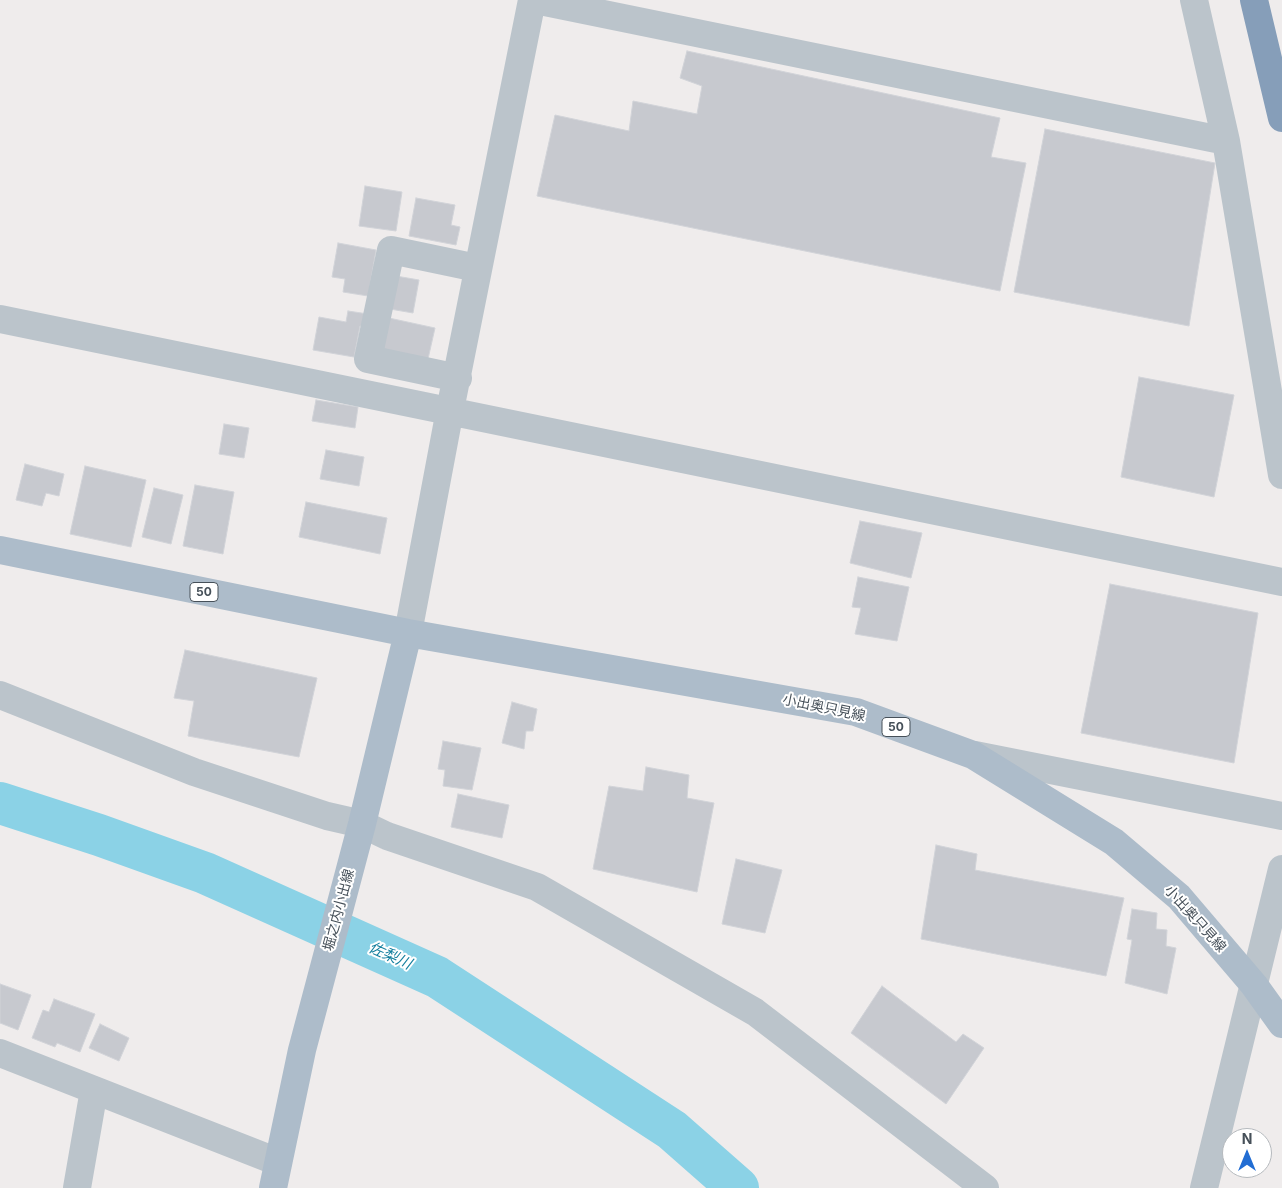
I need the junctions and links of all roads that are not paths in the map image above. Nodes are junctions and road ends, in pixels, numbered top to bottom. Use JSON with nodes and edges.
{"nodes":[{"id":1,"x":534,"y":0,"type":"edge"},
{"id":2,"x":1194,"y":0,"type":"edge"},
{"id":3,"x":1254,"y":0,"type":"edge"},
{"id":4,"x":1282,"y":118,"type":"edge"},
{"id":5,"x":1226,"y":141,"type":"junction"},
{"id":6,"x":477,"y":268,"type":"junction"},
{"id":7,"x":0,"y":319,"type":"edge"},
{"id":8,"x":458,"y":378,"type":"junction"},
{"id":9,"x":450,"y":410,"type":"junction"},
{"id":10,"x":1282,"y":475,"type":"edge"},
{"id":11,"x":0,"y":550,"type":"edge"},
{"id":12,"x":1282,"y":582,"type":"edge"},
{"id":13,"x":408,"y":633,"type":"junction"},
{"id":14,"x":0,"y":695,"type":"edge"},
{"id":15,"x":973,"y":755,"type":"junction"},
{"id":16,"x":1282,"y":816,"type":"edge"},
{"id":17,"x":360,"y":832,"type":"junction"},
{"id":18,"x":1282,"y":869,"type":"edge"},
{"id":19,"x":1254,"y":985,"type":"junction"},
{"id":20,"x":1282,"y":1024,"type":"edge"},
{"id":21,"x":0,"y":1053,"type":"edge"},
{"id":22,"x":94,"y":1090,"type":"junction"},
{"id":23,"x":276,"y":1175,"type":"edge"},
{"id":24,"x":77,"y":1188,"type":"edge"},
{"id":25,"x":985,"y":1188,"type":"edge"},
{"id":26,"x":1204,"y":1188,"type":"edge"}],
"edges":[{"from":1,"to":5,"type":"street"},
{"from":1,"to":6,"type":"street"},
{"from":2,"to":5,"type":"street"},
{"from":3,"to":4,"type":"highway"},
{"from":5,"to":10,"type":"street"},
{"from":6,"to":8,"type":"street"},
{"from":6,"to":8,"type":"street"},
{"from":7,"to":9,"type":"street"},
{"from":8,"to":9,"type":"street"},
{"from":9,"to":12,"type":"street"},
{"from":9,"to":13,"type":"street"},
{"from":11,"to":13,"type":"main road","number":"50"},
{"from":13,"to":15,"type":"main road","name":"小出奥只見線","number":"50"},
{"from":13,"to":17,"type":"main road","name":"堀之内小出線"},
{"from":14,"to":17,"type":"street"},
{"from":15,"to":16,"type":"street"},
{"from":15,"to":19,"type":"main road","name":"小出奥只見線","number":"50"},
{"from":17,"to":23,"type":"main road","name":"堀之内小出線"},
{"from":17,"to":25,"type":"street"},
{"from":18,"to":19,"type":"street"},
{"from":19,"to":20,"type":"main road","name":"小出奥只見線","number":"50"},
{"from":19,"to":26,"type":"street"},
{"from":21,"to":22,"type":"street"},
{"from":22,"to":23,"type":"street"},
{"from":22,"to":24,"type":"street"}]}
